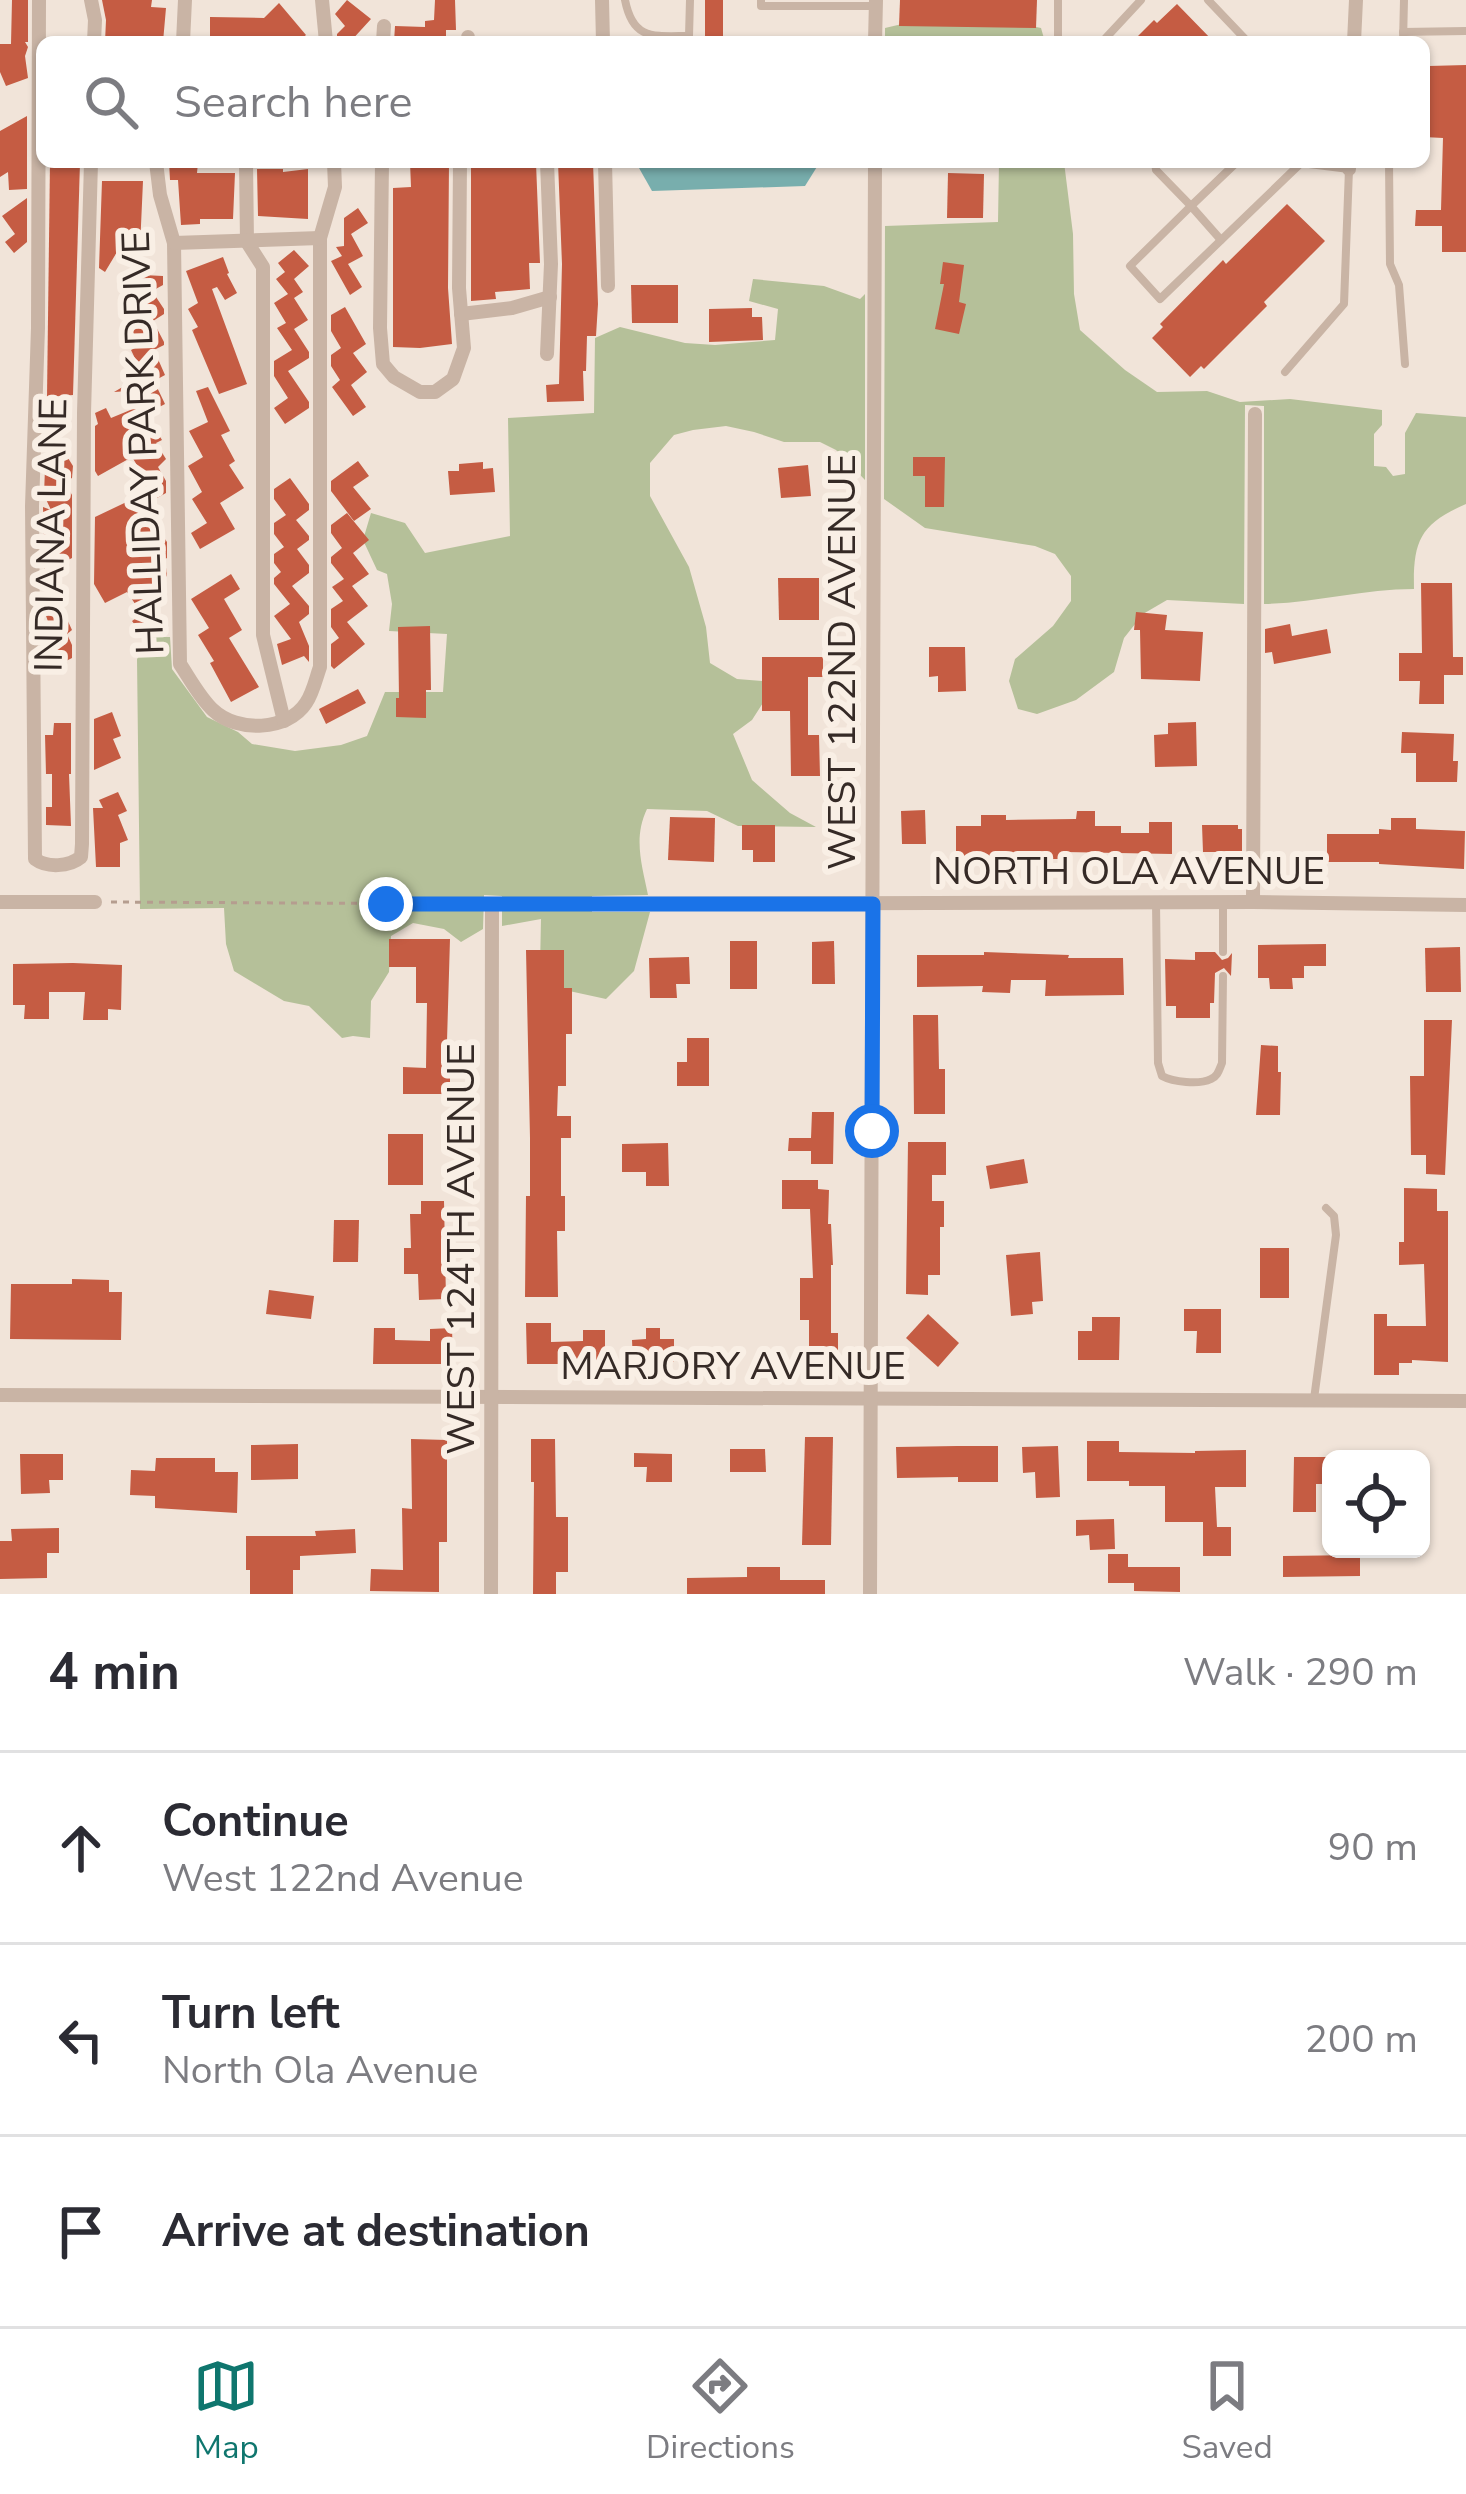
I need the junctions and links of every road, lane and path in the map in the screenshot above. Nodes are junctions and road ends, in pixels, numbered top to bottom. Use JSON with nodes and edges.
{"nodes":[{"id":1,"x":39,"y":0,"type":"edge"},
{"id":2,"x":91,"y":0,"type":"edge"},
{"id":3,"x":185,"y":0,"type":"edge"},
{"id":4,"x":322,"y":0,"type":"edge"},
{"id":5,"x":602,"y":0,"type":"edge"},
{"id":6,"x":625,"y":0,"type":"edge"},
{"id":7,"x":690,"y":0,"type":"edge"},
{"id":8,"x":761,"y":0,"type":"edge"},
{"id":9,"x":1058,"y":0,"type":"edge"},
{"id":10,"x":1141,"y":0,"type":"edge"},
{"id":11,"x":1208,"y":0,"type":"edge"},
{"id":12,"x":1356,"y":0,"type":"edge"},
{"id":13,"x":1404,"y":0,"type":"edge"},
{"id":14,"x":876,"y":3,"type":"edge"},
{"id":15,"x":1466,"y":32,"type":"edge"},
{"id":16,"x":39,"y":36,"type":"edge"},
{"id":17,"x":94,"y":36,"type":"edge"},
{"id":18,"x":183,"y":36,"type":"edge"},
{"id":19,"x":325,"y":36,"type":"edge"},
{"id":20,"x":602,"y":36,"type":"edge"},
{"id":21,"x":875,"y":36,"type":"edge"},
{"id":22,"x":1058,"y":36,"type":"edge"},
{"id":23,"x":1108,"y":36,"type":"edge"},
{"id":24,"x":1242,"y":36,"type":"edge"},
{"id":25,"x":1354,"y":36,"type":"edge"},
{"id":26,"x":1403,"y":36,"type":"edge"},
{"id":27,"x":1416,"y":36,"type":"edge"},
{"id":28,"x":38,"y":168,"type":"edge"},
{"id":29,"x":91,"y":168,"type":"edge"},
{"id":30,"x":157,"y":168,"type":"edge"},
{"id":31,"x":246,"y":168,"type":"edge"},
{"id":32,"x":334,"y":168,"type":"edge"},
{"id":33,"x":382,"y":168,"type":"edge"},
{"id":34,"x":460,"y":168,"type":"edge"},
{"id":35,"x":547,"y":168,"type":"edge"},
{"id":36,"x":605,"y":168,"type":"edge"},
{"id":37,"x":875,"y":168,"type":"edge"},
{"id":38,"x":1156,"y":168,"type":"edge"},
{"id":39,"x":1231,"y":168,"type":"edge"},
{"id":40,"x":1297,"y":168,"type":"edge"},
{"id":41,"x":1349,"y":168,"type":"edge"},
{"id":42,"x":1389,"y":168,"type":"edge"},
{"id":43,"x":1191,"y":206,"type":"junction"},
{"id":44,"x":320,"y":238,"type":"junction"},
{"id":45,"x":1221,"y":240,"type":"junction"},
{"id":46,"x":247,"y":242,"type":"junction"},
{"id":47,"x":174,"y":243,"type":"junction"},
{"id":48,"x":608,"y":286,"type":"dead end"},
{"id":49,"x":550,"y":297,"type":"junction"},
{"id":50,"x":461,"y":314,"type":"junction"},
{"id":51,"x":547,"y":354,"type":"dead end"},
{"id":52,"x":1405,"y":364,"type":"dead end"},
{"id":53,"x":1285,"y":372,"type":"dead end"},
{"id":54,"x":1255,"y":414,"type":"dead end"},
{"id":55,"x":284,"y":721,"type":"junction"},
{"id":56,"x":0,"y":902,"type":"edge"},
{"id":57,"x":95,"y":902,"type":"joint"},
{"id":58,"x":1156,"y":902,"type":"junction"},
{"id":59,"x":1223,"y":902,"type":"junction"},
{"id":60,"x":1253,"y":902,"type":"junction"},
{"id":61,"x":493,"y":904,"type":"junction"},
{"id":62,"x":601,"y":904,"type":"joint"},
{"id":63,"x":873,"y":904,"type":"junction"},
{"id":64,"x":1466,"y":905,"type":"edge"},
{"id":65,"x":1223,"y":952,"type":"dead end"},
{"id":66,"x":1223,"y":976,"type":"dead end"},
{"id":67,"x":1326,"y":1208,"type":"dead end"},
{"id":68,"x":0,"y":1395,"type":"edge"},
{"id":69,"x":494,"y":1397,"type":"junction"},
{"id":70,"x":871,"y":1399,"type":"junction"},
{"id":71,"x":1314,"y":1400,"type":"junction"},
{"id":72,"x":1466,"y":1401,"type":"edge"},
{"id":73,"x":491,"y":1594,"type":"edge"},
{"id":74,"x":870,"y":1594,"type":"edge"}],
"edges":[{"from":1,"to":16,"type":"street","name":"INDIANA LANE"},
{"from":2,"to":17,"type":"street"},
{"from":3,"to":18,"type":"street"},
{"from":4,"to":19,"type":"street"},
{"from":5,"to":20,"type":"street"},
{"from":6,"to":7,"type":"lane"},
{"from":8,"to":14,"type":"lane"},
{"from":9,"to":22,"type":"lane"},
{"from":10,"to":23,"type":"lane"},
{"from":11,"to":24,"type":"lane"},
{"from":12,"to":25,"type":"street"},
{"from":13,"to":26,"type":"lane"},
{"from":14,"to":21,"type":"street"},
{"from":15,"to":27,"type":"lane"},
{"from":28,"to":29,"type":"street","name":"INDIANA LANE"},
{"from":30,"to":47,"type":"street","name":"HALLIDAY PARK DRIVE"},
{"from":31,"to":46,"type":"street"},
{"from":32,"to":44,"type":"street"},
{"from":33,"to":50,"type":"street"},
{"from":34,"to":50,"type":"street"},
{"from":35,"to":49,"type":"street"},
{"from":36,"to":48,"type":"street"},
{"from":37,"to":63,"type":"street","name":"WEST 122ND AVENUE"},
{"from":38,"to":43,"type":"lane"},
{"from":39,"to":43,"type":"lane"},
{"from":40,"to":45,"type":"lane"},
{"from":41,"to":53,"type":"lane"},
{"from":42,"to":52,"type":"lane"},
{"from":43,"to":45,"type":"lane"},
{"from":43,"to":45,"type":"lane"},
{"from":44,"to":46,"type":"street"},
{"from":44,"to":55,"type":"street"},
{"from":46,"to":47,"type":"street"},
{"from":46,"to":55,"type":"street"},
{"from":47,"to":55,"type":"street","name":"HALLIDAY PARK DRIVE"},
{"from":49,"to":50,"type":"street"},
{"from":49,"to":51,"type":"street"},
{"from":54,"to":60,"type":"street"},
{"from":56,"to":57,"type":"street"},
{"from":57,"to":61,"type":"path"},
{"from":58,"to":59,"type":"street","name":"NORTH OLA AVENUE"},
{"from":58,"to":63,"type":"street","name":"NORTH OLA AVENUE"},
{"from":58,"to":66,"type":"lane"},
{"from":59,"to":60,"type":"street","name":"NORTH OLA AVENUE"},
{"from":59,"to":65,"type":"lane"},
{"from":60,"to":64,"type":"street","name":"NORTH OLA AVENUE"},
{"from":61,"to":62,"type":"path"},
{"from":61,"to":69,"type":"street","name":"WEST 124TH AVENUE"},
{"from":62,"to":63,"type":"street","name":"NORTH OLA AVENUE"},
{"from":63,"to":70,"type":"street","name":"WEST 122ND AVENUE"},
{"from":67,"to":71,"type":"lane"},
{"from":68,"to":69,"type":"street","name":"MARJORY AVENUE"},
{"from":69,"to":70,"type":"street","name":"MARJORY AVENUE"},
{"from":69,"to":73,"type":"street","name":"WEST 124TH AVENUE"},
{"from":70,"to":71,"type":"street","name":"MARJORY AVENUE"},
{"from":70,"to":74,"type":"street","name":"WEST 122ND AVENUE"},
{"from":71,"to":72,"type":"street","name":"MARJORY AVENUE"}]}
